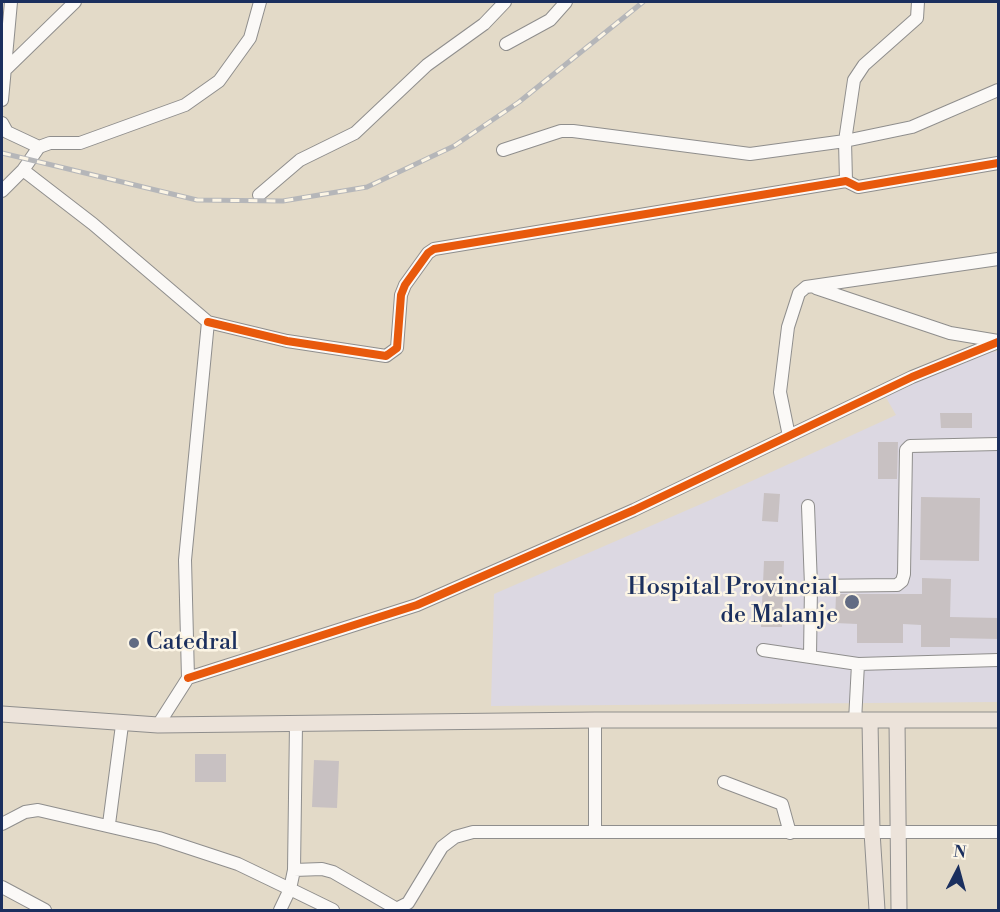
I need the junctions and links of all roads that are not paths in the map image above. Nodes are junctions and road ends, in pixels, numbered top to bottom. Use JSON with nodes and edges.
{"nodes":[{"id":1,"x":11,"y":2,"type":"edge"},
{"id":2,"x":75,"y":2,"type":"edge"},
{"id":3,"x":260,"y":2,"type":"edge"},
{"id":4,"x":505,"y":2,"type":"edge"},
{"id":5,"x":566,"y":2,"type":"edge"},
{"id":6,"x":918,"y":2,"type":"edge"},
{"id":7,"x":506,"y":44,"type":"dead end"},
{"id":8,"x":3,"y":72,"type":"junction"},
{"id":9,"x":999,"y":90,"type":"edge"},
{"id":10,"x":2,"y":100,"type":"edge"},
{"id":11,"x":2,"y":123,"type":"edge"},
{"id":12,"x":845,"y":141,"type":"junction"},
{"id":13,"x":39,"y":147,"type":"junction"},
{"id":14,"x":503,"y":150,"type":"dead end"},
{"id":15,"x":999,"y":163,"type":"edge"},
{"id":16,"x":23,"y":170,"type":"junction"},
{"id":17,"x":846,"y":181,"type":"junction"},
{"id":18,"x":2,"y":191,"type":"edge"},
{"id":19,"x":259,"y":195,"type":"dead end"},
{"id":20,"x":999,"y":259,"type":"edge"},
{"id":21,"x":813,"y":287,"type":"junction"},
{"id":22,"x":208,"y":322,"type":"junction"},
{"id":23,"x":999,"y":342,"type":"edge"},
{"id":24,"x":789,"y":436,"type":"junction"},
{"id":25,"x":999,"y":444,"type":"edge"},
{"id":26,"x":808,"y":506,"type":"dead end"},
{"id":27,"x":812,"y":586,"type":"junction"},
{"id":28,"x":764,"y":650,"type":"dead end"},
{"id":29,"x":810,"y":656,"type":"junction"},
{"id":30,"x":999,"y":660,"type":"edge"},
{"id":31,"x":858,"y":664,"type":"junction"},
{"id":32,"x":188,"y":678,"type":"junction"},
{"id":33,"x":2,"y":714,"type":"edge"},
{"id":34,"x":595,"y":720,"type":"junction"},
{"id":35,"x":999,"y":720,"type":"edge"},
{"id":36,"x":863,"y":721,"type":"junction"},
{"id":37,"x":897,"y":721,"type":"junction"},
{"id":38,"x":122,"y":724,"type":"junction"},
{"id":39,"x":296,"y":724,"type":"junction"},
{"id":40,"x":158,"y":725,"type":"junction"},
{"id":41,"x":724,"y":782,"type":"dead end"},
{"id":42,"x":2,"y":824,"type":"edge"},
{"id":43,"x":109,"y":824,"type":"junction"},
{"id":44,"x":595,"y":832,"type":"junction"},
{"id":45,"x":872,"y":832,"type":"junction"},
{"id":46,"x":999,"y":832,"type":"edge"},
{"id":47,"x":790,"y":833,"type":"junction"},
{"id":48,"x":897,"y":834,"type":"junction"},
{"id":49,"x":294,"y":870,"type":"junction"},
{"id":50,"x":2,"y":887,"type":"edge"},
{"id":51,"x":290,"y":889,"type":"junction"},
{"id":52,"x":403,"y":908,"type":"edge"},
{"id":53,"x":45,"y":910,"type":"edge"},
{"id":54,"x":280,"y":910,"type":"edge"},
{"id":55,"x":333,"y":910,"type":"edge"},
{"id":56,"x":877,"y":910,"type":"edge"},
{"id":57,"x":899,"y":910,"type":"edge"}],
"edges":[{"from":1,"to":8,"type":"street"},
{"from":2,"to":8,"type":"street"},
{"from":3,"to":13,"type":"street"},
{"from":4,"to":19,"type":"street"},
{"from":5,"to":7,"type":"street"},
{"from":6,"to":12,"type":"street"},
{"from":8,"to":10,"type":"street"},
{"from":9,"to":12,"type":"street"},
{"from":11,"to":13,"type":"street"},
{"from":12,"to":14,"type":"street"},
{"from":12,"to":17,"type":"street"},
{"from":13,"to":16,"type":"street"},
{"from":15,"to":17,"type":"street"},
{"from":16,"to":18,"type":"street"},
{"from":16,"to":22,"type":"street"},
{"from":17,"to":22,"type":"street"},
{"from":20,"to":21,"type":"street"},
{"from":21,"to":23,"type":"street"},
{"from":21,"to":24,"type":"street"},
{"from":22,"to":32,"type":"street"},
{"from":23,"to":24,"type":"street"},
{"from":24,"to":32,"type":"street"},
{"from":25,"to":27,"type":"street"},
{"from":26,"to":27,"type":"street"},
{"from":27,"to":29,"type":"street"},
{"from":28,"to":29,"type":"street"},
{"from":29,"to":31,"type":"street"},
{"from":30,"to":31,"type":"street"},
{"from":31,"to":36,"type":"street"},
{"from":32,"to":40,"type":"street"},
{"from":33,"to":38,"type":"main road"},
{"from":34,"to":36,"type":"main road"},
{"from":34,"to":39,"type":"main road"},
{"from":34,"to":44,"type":"street"},
{"from":35,"to":37,"type":"main road"},
{"from":36,"to":37,"type":"main road"},
{"from":36,"to":45,"type":"main road"},
{"from":37,"to":48,"type":"main road"},
{"from":38,"to":40,"type":"main road"},
{"from":38,"to":43,"type":"street"},
{"from":39,"to":40,"type":"main road"},
{"from":39,"to":49,"type":"street"},
{"from":41,"to":47,"type":"street"},
{"from":42,"to":43,"type":"street"},
{"from":43,"to":51,"type":"street"},
{"from":44,"to":47,"type":"street"},
{"from":44,"to":52,"type":"street"},
{"from":45,"to":47,"type":"street"},
{"from":45,"to":48,"type":"street"},
{"from":45,"to":56,"type":"main road"},
{"from":46,"to":48,"type":"street"},
{"from":48,"to":57,"type":"main road"},
{"from":49,"to":51,"type":"street"},
{"from":49,"to":52,"type":"street"},
{"from":50,"to":53,"type":"street"},
{"from":51,"to":54,"type":"street"},
{"from":51,"to":55,"type":"street"}]}
